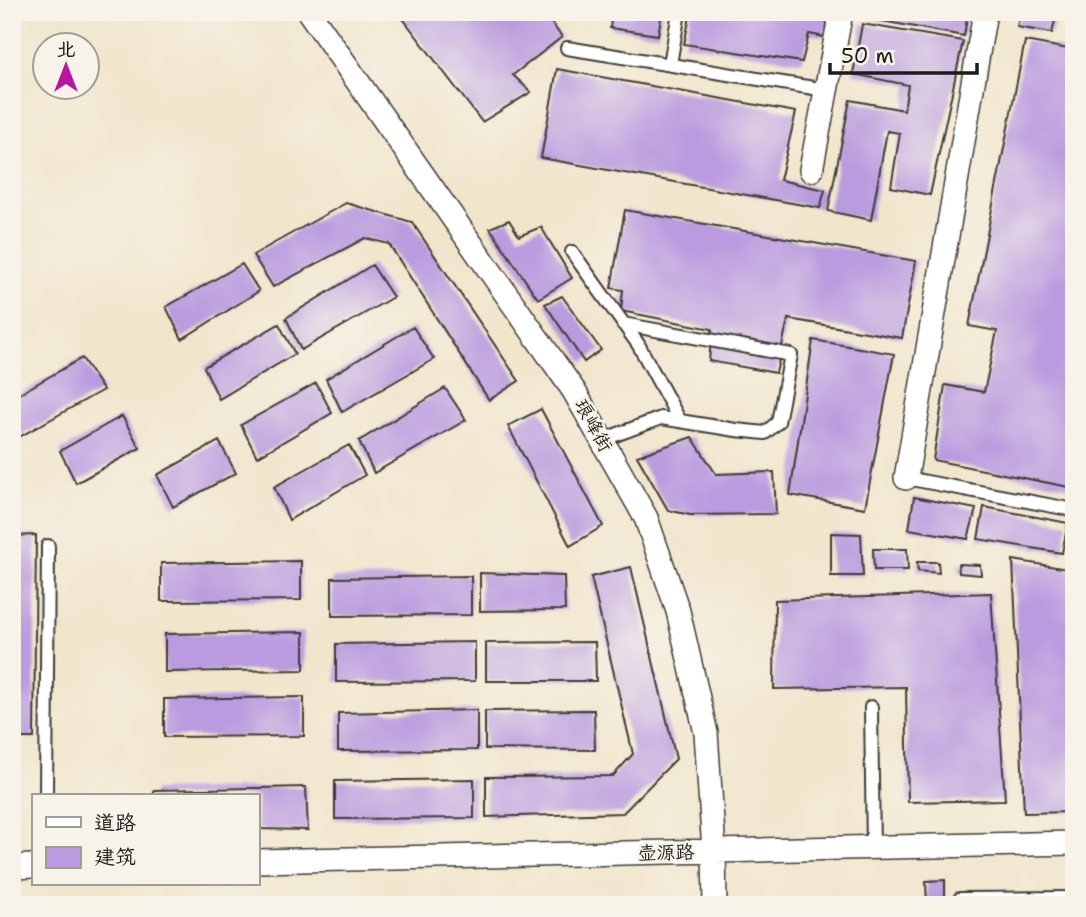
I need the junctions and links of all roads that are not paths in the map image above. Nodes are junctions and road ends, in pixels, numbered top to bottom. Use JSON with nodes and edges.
{"nodes":[{"id":1,"x":309,"y":12,"type":"edge"},
{"id":2,"x":679,"y":12,"type":"edge"},
{"id":3,"x":841,"y":12,"type":"edge"},
{"id":4,"x":985,"y":12,"type":"edge"},
{"id":5,"x":567,"y":48,"type":"dead end"},
{"id":6,"x":670,"y":64,"type":"junction"},
{"id":7,"x":826,"y":90,"type":"junction"},
{"id":8,"x":811,"y":170,"type":"dead end"},
{"id":9,"x":572,"y":252,"type":"dead end"},
{"id":10,"x":623,"y":324,"type":"junction"},
{"id":11,"x":680,"y":421,"type":"junction"},
{"id":12,"x":602,"y":440,"type":"junction"},
{"id":13,"x":906,"y":478,"type":"joint"},
{"id":14,"x":1074,"y":510,"type":"edge"},
{"id":15,"x":48,"y":546,"type":"dead end"},
{"id":16,"x":871,"y":707,"type":"dead end"},
{"id":17,"x":46,"y":794,"type":"edge"},
{"id":18,"x":1074,"y":843,"type":"edge"},
{"id":19,"x":873,"y":848,"type":"junction"},
{"id":20,"x":715,"y":851,"type":"junction"},
{"id":21,"x":259,"y":861,"type":"edge"},
{"id":22,"x":32,"y":866,"type":"edge"},
{"id":23,"x":12,"y":867,"type":"edge"},
{"id":24,"x":1074,"y":898,"type":"edge"},
{"id":25,"x":715,"y":905,"type":"edge"},
{"id":26,"x":961,"y":905,"type":"edge"}],
"edges":[{"from":1,"to":12,"type":"street","name":"琅峰街"},
{"from":2,"to":6,"type":"lane"},
{"from":3,"to":7,"type":"street"},
{"from":4,"to":13,"type":"street"},
{"from":5,"to":6,"type":"lane"},
{"from":6,"to":7,"type":"lane"},
{"from":7,"to":8,"type":"street"},
{"from":9,"to":10,"type":"lane"},
{"from":10,"to":11,"type":"lane"},
{"from":10,"to":11,"type":"lane"},
{"from":11,"to":12,"type":"lane"},
{"from":12,"to":20,"type":"street","name":"琅峰街"},
{"from":13,"to":14,"type":"lane"},
{"from":15,"to":17,"type":"lane"},
{"from":16,"to":19,"type":"lane"},
{"from":18,"to":19,"type":"street","name":"壶源路"},
{"from":19,"to":20,"type":"street","name":"壶源路"},
{"from":20,"to":21,"type":"street","name":"壶源路"},
{"from":20,"to":25,"type":"street","name":"琅峰街"},
{"from":22,"to":23,"type":"street"},
{"from":24,"to":26,"type":"lane"}]}
